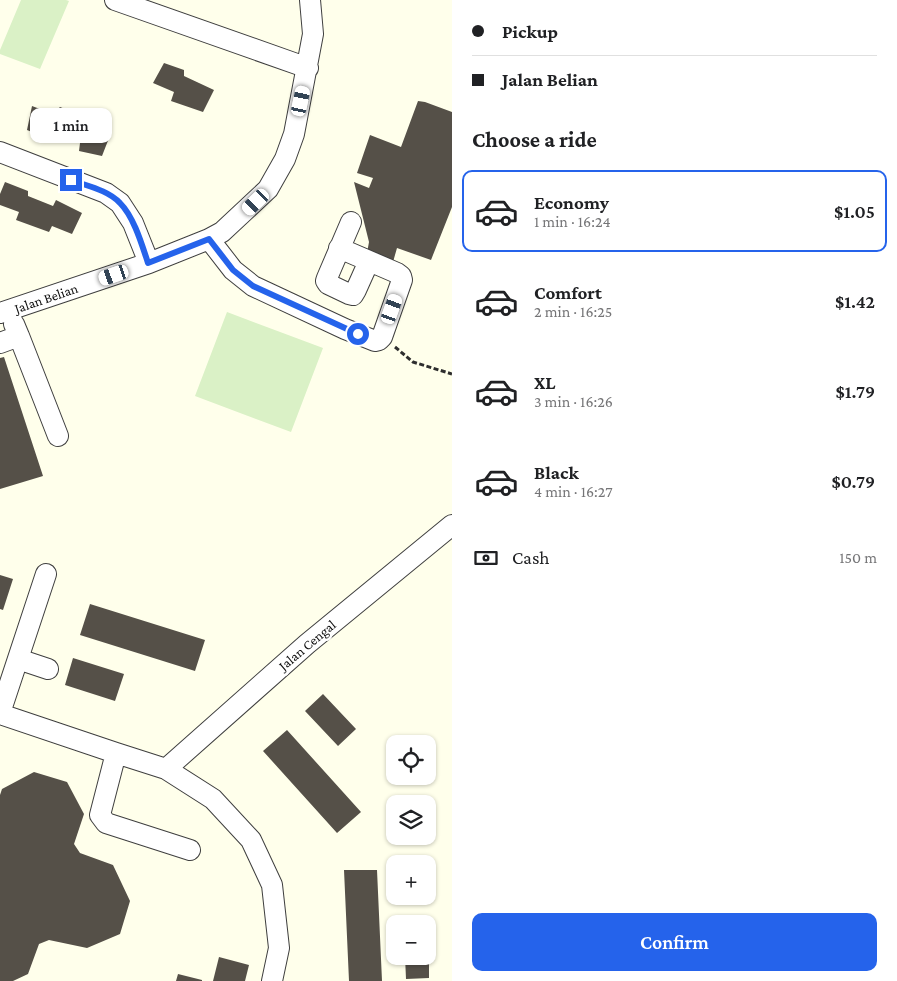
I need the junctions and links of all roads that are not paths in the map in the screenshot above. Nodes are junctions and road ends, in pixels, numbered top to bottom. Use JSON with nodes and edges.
{"nodes":[{"id":1,"x":115,"y":0,"type":"edge"},
{"id":2,"x":310,"y":0,"type":"edge"},
{"id":3,"x":308,"y":68,"type":"junction"},
{"id":4,"x":0,"y":152,"type":"edge"},
{"id":5,"x":351,"y":222,"type":"dead end"},
{"id":6,"x":209,"y":239,"type":"junction"},
{"id":7,"x":339,"y":248,"type":"junction"},
{"id":8,"x":369,"y":261,"type":"junction"},
{"id":9,"x":148,"y":263,"type":"junction"},
{"id":10,"x":5,"y":312,"type":"edge"},
{"id":11,"x":19,"y":336,"type":"junction"},
{"id":12,"x":0,"y":343,"type":"edge"},
{"id":13,"x":58,"y":436,"type":"dead end"},
{"id":14,"x":452,"y":525,"type":"edge"},
{"id":15,"x":46,"y":574,"type":"dead end"},
{"id":16,"x":18,"y":659,"type":"junction"},
{"id":17,"x":48,"y":669,"type":"dead end"},
{"id":18,"x":0,"y":713,"type":"edge"},
{"id":19,"x":116,"y":754,"type":"junction"},
{"id":20,"x":166,"y":769,"type":"junction"},
{"id":21,"x":190,"y":850,"type":"dead end"},
{"id":22,"x":272,"y":981,"type":"edge"}],
"edges":[{"from":1,"to":3,"type":"street"},
{"from":2,"to":3,"type":"street","name":"Jalan Belian"},
{"from":3,"to":6,"type":"street","name":"Jalan Belian"},
{"from":4,"to":9,"type":"street"},
{"from":5,"to":7,"type":"street"},
{"from":6,"to":8,"type":"street"},
{"from":6,"to":9,"type":"street","name":"Jalan Belian"},
{"from":7,"to":8,"type":"street"},
{"from":7,"to":8,"type":"street"},
{"from":9,"to":10,"type":"street","name":"Jalan Belian"},
{"from":10,"to":11,"type":"street"},
{"from":11,"to":12,"type":"street"},
{"from":11,"to":13,"type":"street"},
{"from":14,"to":20,"type":"street","name":"Jalan Cengal"},
{"from":15,"to":16,"type":"street"},
{"from":16,"to":17,"type":"street"},
{"from":16,"to":18,"type":"street"},
{"from":18,"to":19,"type":"street"},
{"from":19,"to":20,"type":"street"},
{"from":19,"to":21,"type":"street"},
{"from":20,"to":22,"type":"street"}]}
